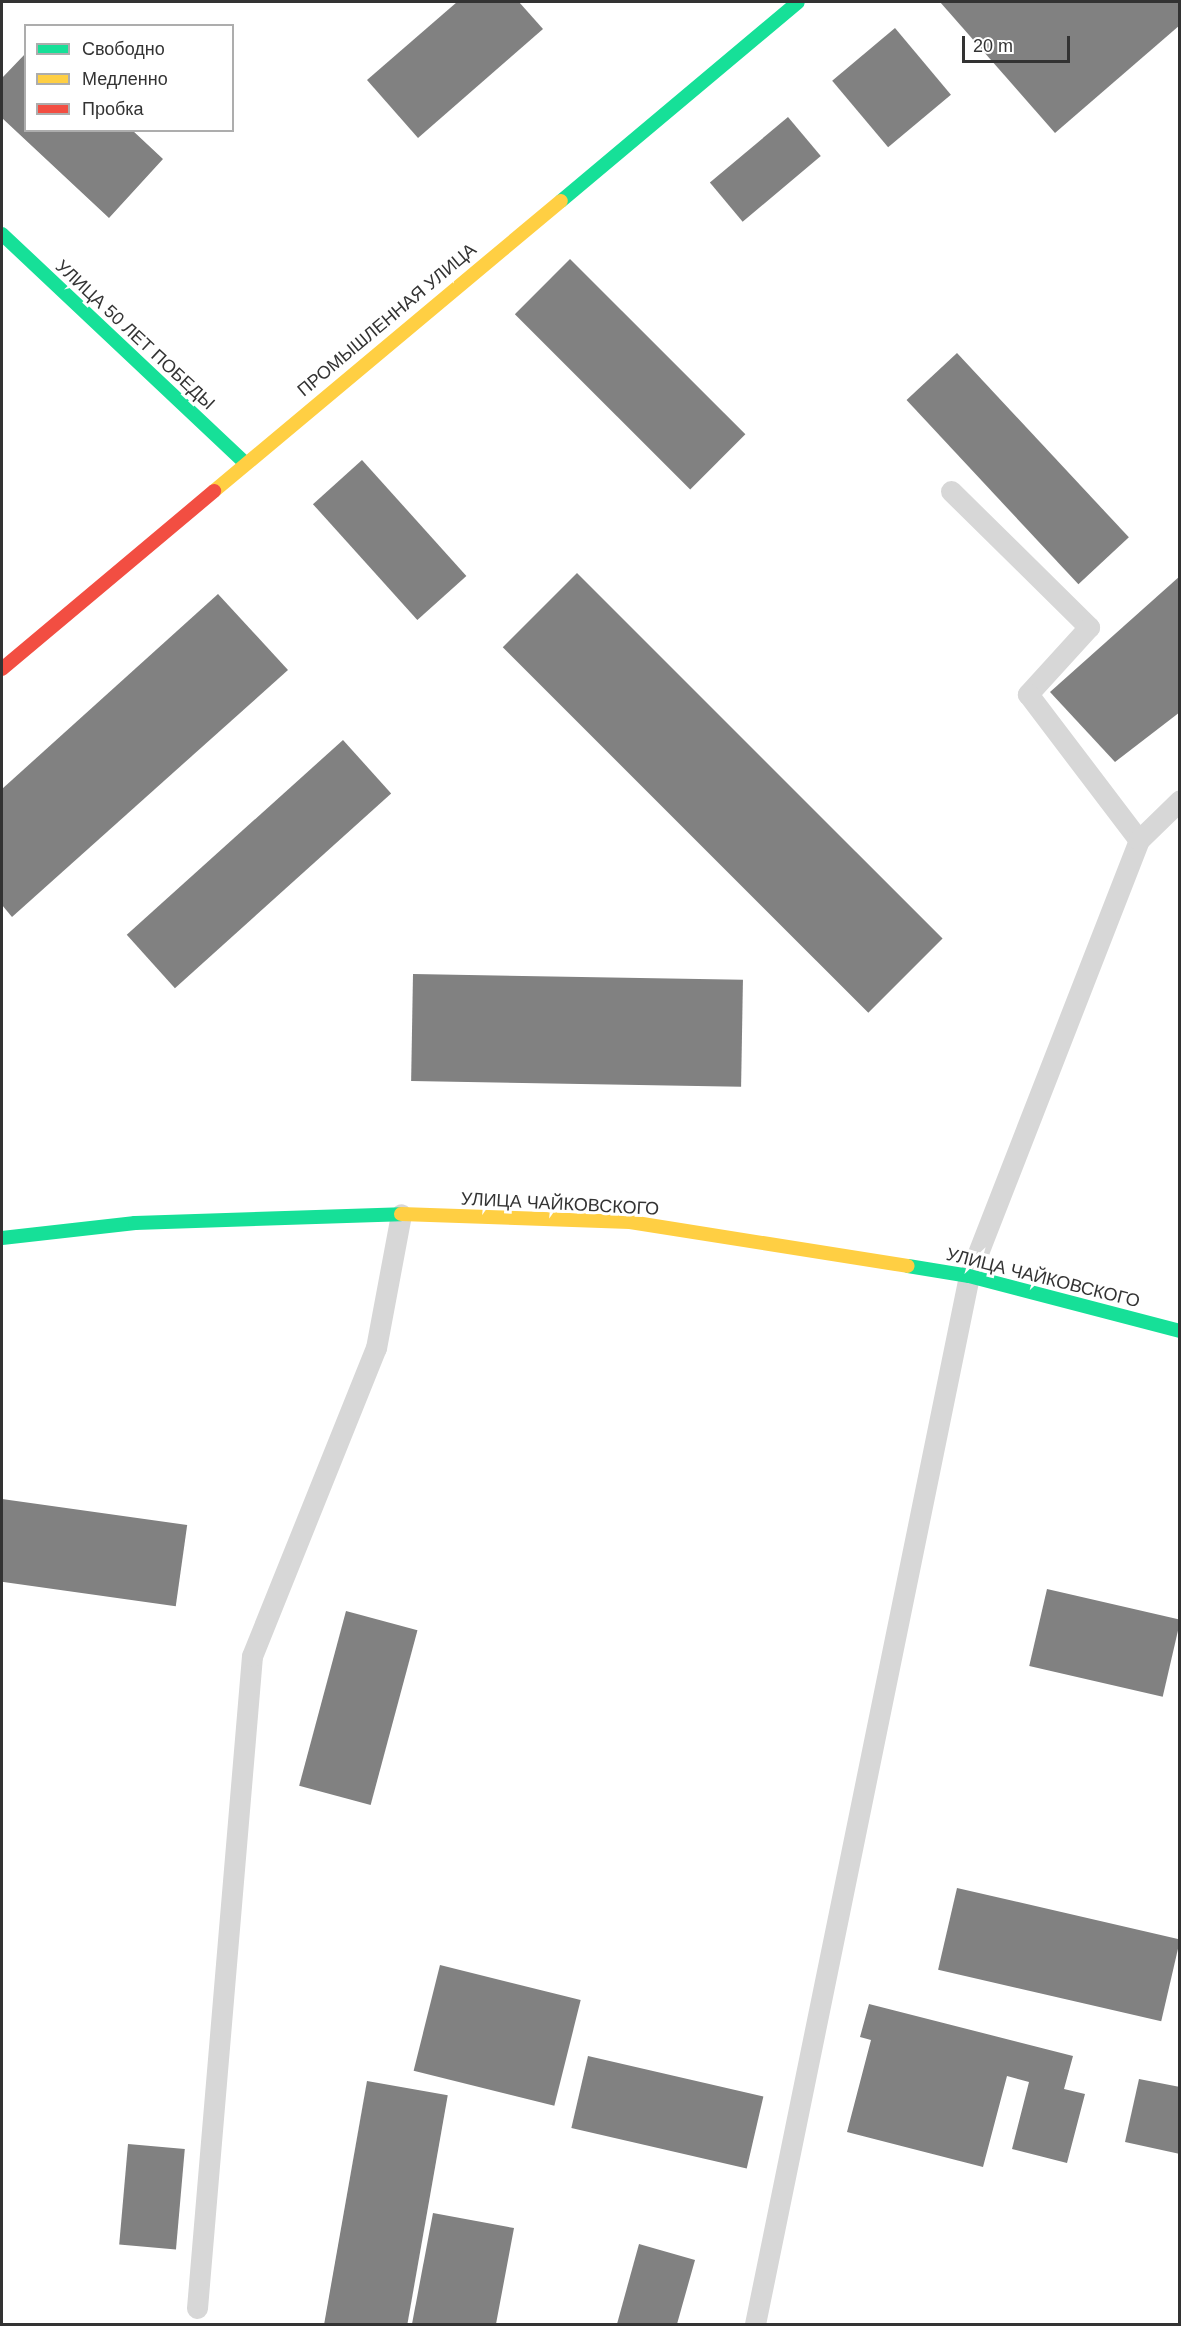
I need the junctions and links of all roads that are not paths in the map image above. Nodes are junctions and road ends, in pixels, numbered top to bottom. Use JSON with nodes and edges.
{"nodes":[{"id":1,"x":798,"y":2,"type":"edge"},
{"id":2,"x":2,"y":234,"type":"edge"},
{"id":3,"x":244,"y":462,"type":"junction"},
{"id":4,"x":951,"y":491,"type":"dead end"},
{"id":5,"x":2,"y":669,"type":"edge"},
{"id":6,"x":1179,"y":800,"type":"edge"},
{"id":7,"x":1139,"y":840,"type":"junction"},
{"id":8,"x":401,"y":1214,"type":"junction"},
{"id":9,"x":2,"y":1238,"type":"edge"},
{"id":10,"x":969,"y":1276,"type":"junction"},
{"id":11,"x":1179,"y":1331,"type":"edge"},
{"id":12,"x":197,"y":2308,"type":"dead end"},
{"id":13,"x":754,"y":2325,"type":"edge"}],
"edges":[{"from":1,"to":3,"type":"street","name":"ПРОМЫШЛЕННАЯ УЛИЦА"},
{"from":2,"to":3,"type":"street","name":"УЛИЦА 50 ЛЕТ ПОБЕДЫ"},
{"from":3,"to":5,"type":"street","name":"ПРОМЫШЛЕННАЯ УЛИЦА"},
{"from":4,"to":7,"type":"lane"},
{"from":6,"to":7,"type":"lane"},
{"from":7,"to":10,"type":"lane"},
{"from":8,"to":9,"type":"street","name":"УЛИЦА ЧАЙКОВСКОГО"},
{"from":8,"to":10,"type":"street","name":"УЛИЦА ЧАЙКОВСКОГО"},
{"from":8,"to":12,"type":"lane"},
{"from":10,"to":11,"type":"street","name":"УЛИЦА ЧАЙКОВСКОГО"},
{"from":10,"to":13,"type":"lane"}]}
